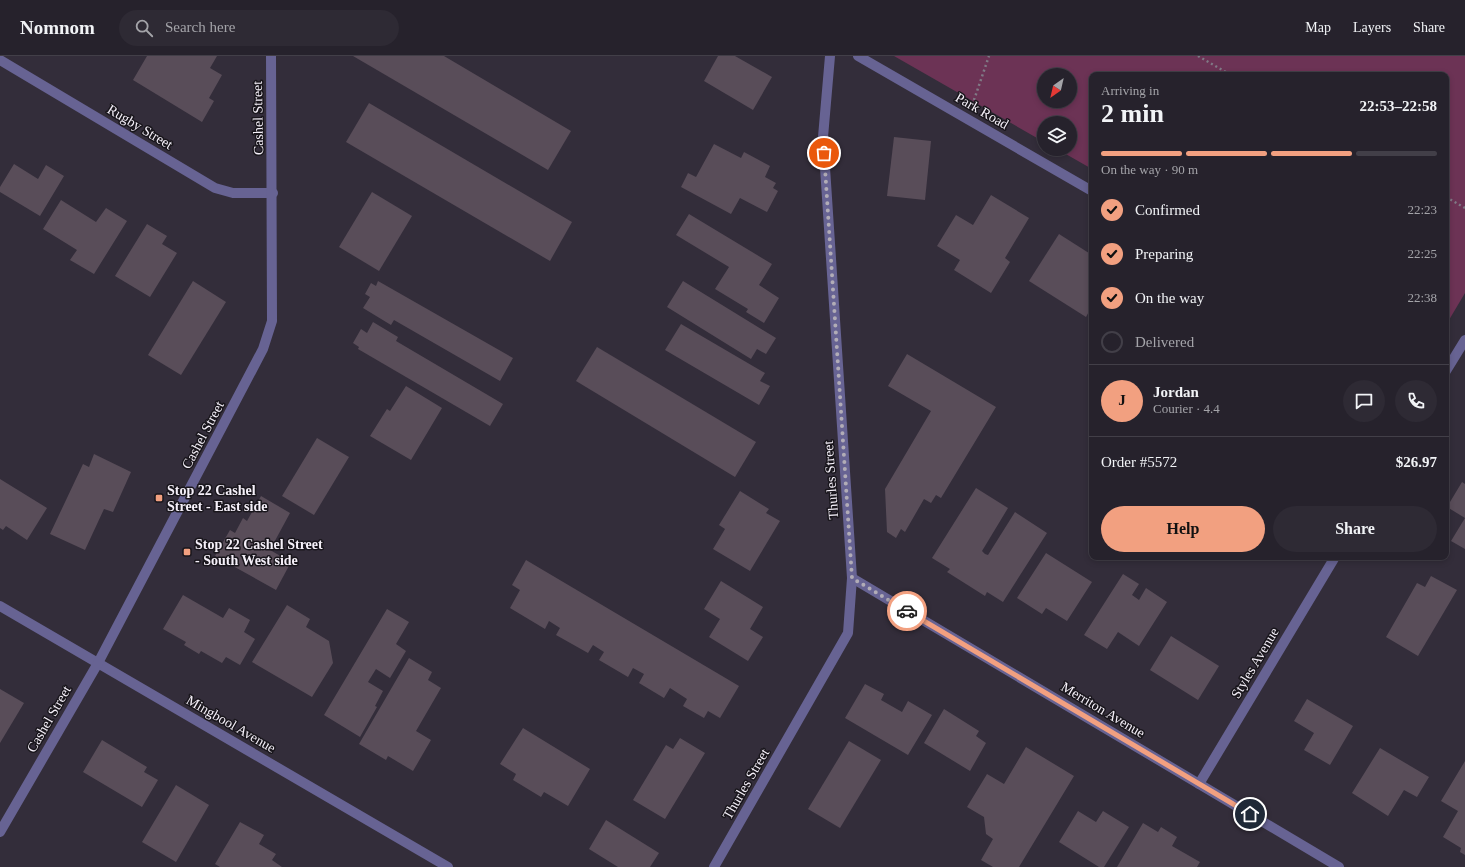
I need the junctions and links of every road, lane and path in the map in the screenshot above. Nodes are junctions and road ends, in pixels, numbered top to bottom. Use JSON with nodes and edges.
{"nodes":[{"id":1,"x":271,"y":56,"type":"edge"},
{"id":2,"x":830,"y":56,"type":"edge"},
{"id":3,"x":858,"y":56,"type":"edge"},
{"id":4,"x":989,"y":56,"type":"edge"},
{"id":5,"x":1198,"y":56,"type":"edge"},
{"id":6,"x":0,"y":60,"type":"edge"},
{"id":7,"x":1226,"y":72,"type":"edge"},
{"id":8,"x":967,"y":119,"type":"junction"},
{"id":9,"x":1089,"y":189,"type":"edge"},
{"id":10,"x":273,"y":193,"type":"junction"},
{"id":11,"x":1449,"y":199,"type":"edge"},
{"id":12,"x":1465,"y":208,"type":"edge"},
{"id":13,"x":1465,"y":340,"type":"edge"},
{"id":14,"x":1449,"y":366,"type":"edge"},
{"id":15,"x":1333,"y":560,"type":"edge"},
{"id":16,"x":852,"y":578,"type":"junction"},
{"id":17,"x":0,"y":606,"type":"edge"},
{"id":18,"x":98,"y":663,"type":"junction"},
{"id":19,"x":1199,"y":784,"type":"junction"},
{"id":20,"x":0,"y":832,"type":"edge"},
{"id":21,"x":448,"y":867,"type":"edge"},
{"id":22,"x":714,"y":867,"type":"edge"},
{"id":23,"x":1339,"y":867,"type":"edge"}],
"edges":[{"from":1,"to":10,"type":"street","name":"Cashel Street"},
{"from":2,"to":16,"type":"street","name":"Thurles Street"},
{"from":3,"to":8,"type":"street","name":"Park Road"},
{"from":4,"to":8,"type":"path"},
{"from":5,"to":7,"type":"path"},
{"from":6,"to":10,"type":"street","name":"Rugby Street"},
{"from":8,"to":9,"type":"street","name":"Park Road"},
{"from":10,"to":18,"type":"street","name":"Cashel Street"},
{"from":11,"to":12,"type":"path"},
{"from":13,"to":14,"type":"street"},
{"from":15,"to":19,"type":"street","name":"Styles Avenue"},
{"from":16,"to":19,"type":"street","name":"Merriton Avenue"},
{"from":16,"to":22,"type":"street","name":"Thurles Street"},
{"from":17,"to":18,"type":"street","name":"Mingbool Avenue"},
{"from":18,"to":20,"type":"street","name":"Cashel Street"},
{"from":18,"to":21,"type":"street","name":"Mingbool Avenue"},
{"from":19,"to":23,"type":"street","name":"Merriton Avenue"}]}
